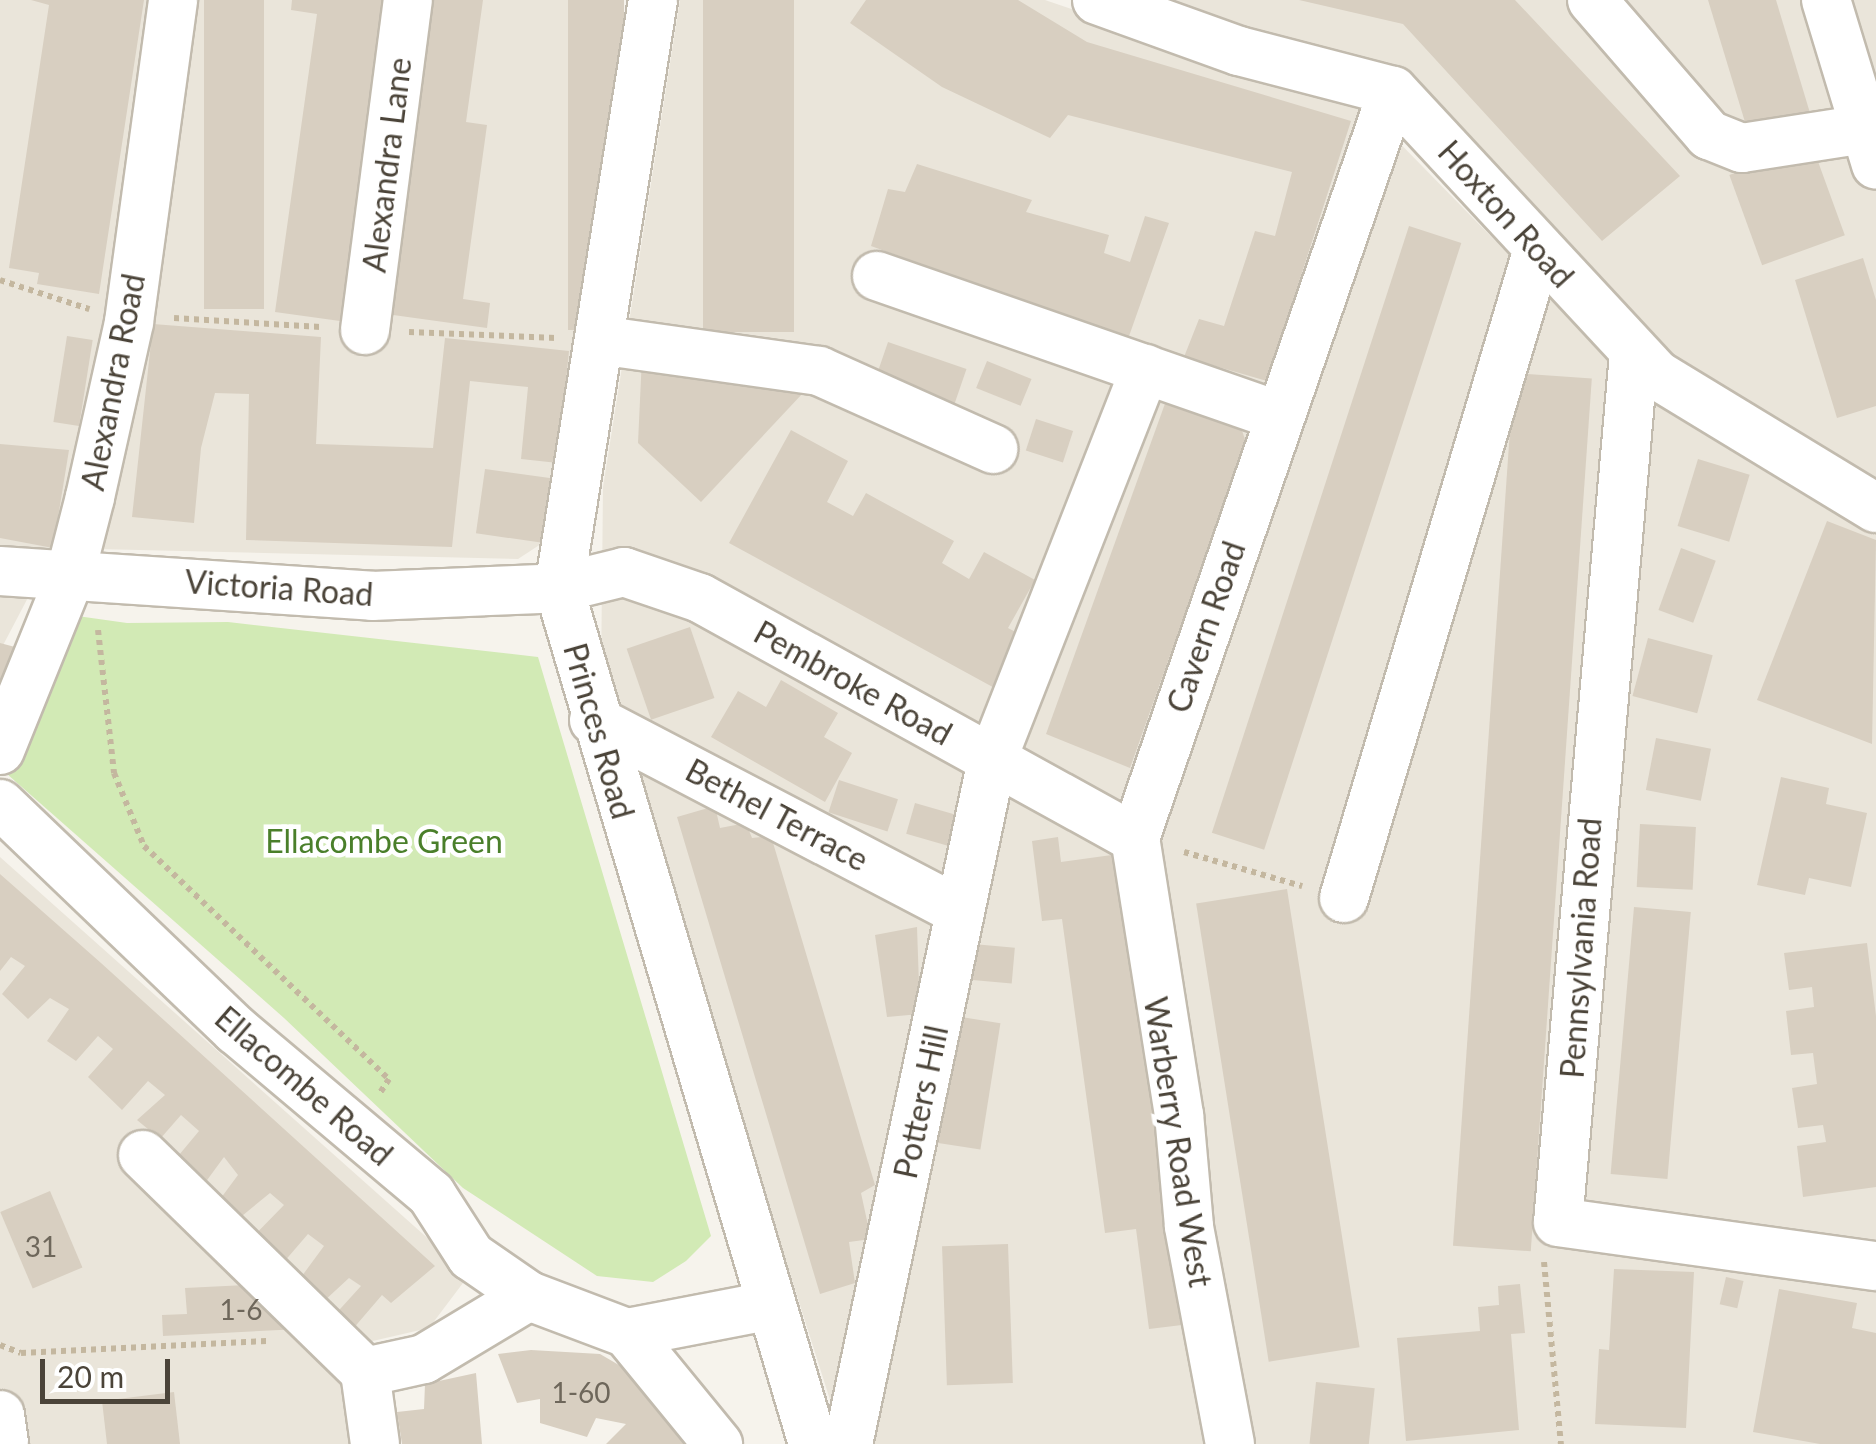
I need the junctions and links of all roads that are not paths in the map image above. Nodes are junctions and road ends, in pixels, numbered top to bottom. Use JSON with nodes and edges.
{"nodes":[{"id":1,"x":173,"y":0,"type":"edge"},
{"id":2,"x":408,"y":0,"type":"edge"},
{"id":3,"x":653,"y":0,"type":"edge"},
{"id":4,"x":1097,"y":0,"type":"edge"},
{"id":5,"x":1592,"y":0,"type":"edge"},
{"id":6,"x":1826,"y":0,"type":"edge"},
{"id":7,"x":1393,"y":90,"type":"junction"},
{"id":8,"x":1870,"y":147,"type":"edge"},
{"id":9,"x":1538,"y":249,"type":"junction"},
{"id":10,"x":877,"y":276,"type":"dead end"},
{"id":11,"x":365,"y":330,"type":"dead end"},
{"id":12,"x":599,"y":340,"type":"junction"},
{"id":13,"x":1634,"y":354,"type":"junction"},
{"id":14,"x":1146,"y":369,"type":"junction"},
{"id":15,"x":1279,"y":416,"type":"junction"},
{"id":16,"x":993,"y":449,"type":"dead end"},
{"id":17,"x":1876,"y":508,"type":"edge"},
{"id":18,"x":0,"y":571,"type":"edge"},
{"id":19,"x":80,"y":579,"type":"junction"},
{"id":20,"x":559,"y":588,"type":"junction"},
{"id":21,"x":594,"y":720,"type":"junction"},
{"id":22,"x":0,"y":750,"type":"edge"},
{"id":23,"x":992,"y":760,"type":"junction"},
{"id":24,"x":0,"y":804,"type":"edge"},
{"id":25,"x":1135,"y":838,"type":"junction"},
{"id":26,"x":1344,"y":898,"type":"road end"},
{"id":27,"x":960,"y":910,"type":"junction"},
{"id":28,"x":144,"y":1155,"type":"dead end"},
{"id":29,"x":1876,"y":1266,"type":"edge"},
{"id":30,"x":529,"y":1296,"type":"junction"},
{"id":31,"x":767,"y":1306,"type":"junction"},
{"id":32,"x":627,"y":1332,"type":"junction"},
{"id":33,"x":350,"y":1355,"type":"junction"},
{"id":34,"x":0,"y":1415,"type":"edge"},
{"id":35,"x":4,"y":1444,"type":"edge"},
{"id":36,"x":376,"y":1444,"type":"edge"},
{"id":37,"x":718,"y":1444,"type":"edge"},
{"id":38,"x":813,"y":1444,"type":"edge"},
{"id":39,"x":848,"y":1444,"type":"edge"},
{"id":40,"x":1230,"y":1444,"type":"edge"}],
"edges":[{"from":1,"to":19,"type":"street","name":"Alexandra Road"},
{"from":2,"to":11,"type":"street","name":"Alexandra Lane"},
{"from":3,"to":12,"type":"street","name":"Princes Road"},
{"from":4,"to":7,"type":"street"},
{"from":5,"to":8,"type":"street"},
{"from":6,"to":8,"type":"street"},
{"from":7,"to":9,"type":"street","name":"Hoxton Road"},
{"from":7,"to":15,"type":"street","name":"Cavern Road"},
{"from":9,"to":13,"type":"street","name":"Hoxton Road"},
{"from":9,"to":26,"type":"street"},
{"from":10,"to":14,"type":"street"},
{"from":12,"to":16,"type":"street"},
{"from":12,"to":20,"type":"street","name":"Princes Road"},
{"from":13,"to":17,"type":"street","name":"Hoxton Road"},
{"from":13,"to":29,"type":"street","name":"Pennsylvania Road"},
{"from":14,"to":15,"type":"street"},
{"from":14,"to":23,"type":"street","name":"Potters Hill"},
{"from":15,"to":25,"type":"street","name":"Cavern Road"},
{"from":18,"to":19,"type":"street","name":"Victoria Road"},
{"from":19,"to":20,"type":"street","name":"Victoria Road"},
{"from":19,"to":22,"type":"street","name":"Alexandra Road"},
{"from":20,"to":21,"type":"street","name":"Princes Road"},
{"from":20,"to":23,"type":"street","name":"Pembroke Road"},
{"from":21,"to":27,"type":"street","name":"Bethel Terrace"},
{"from":21,"to":31,"type":"street","name":"Princes Road"},
{"from":23,"to":25,"type":"street","name":"Pembroke Road"},
{"from":23,"to":27,"type":"street","name":"Potters Hill"},
{"from":24,"to":30,"type":"street","name":"Ellacombe Road"},
{"from":25,"to":40,"type":"street","name":"Warberry Road West"},
{"from":27,"to":39,"type":"street","name":"Potters Hill"},
{"from":28,"to":33,"type":"street"},
{"from":30,"to":32,"type":"street","name":"Ellacombe Road"},
{"from":30,"to":33,"type":"street"},
{"from":31,"to":32,"type":"street"},
{"from":31,"to":38,"type":"street","name":"Princes Road"},
{"from":32,"to":37,"type":"street"},
{"from":33,"to":36,"type":"street"},
{"from":34,"to":35,"type":"street"}]}
